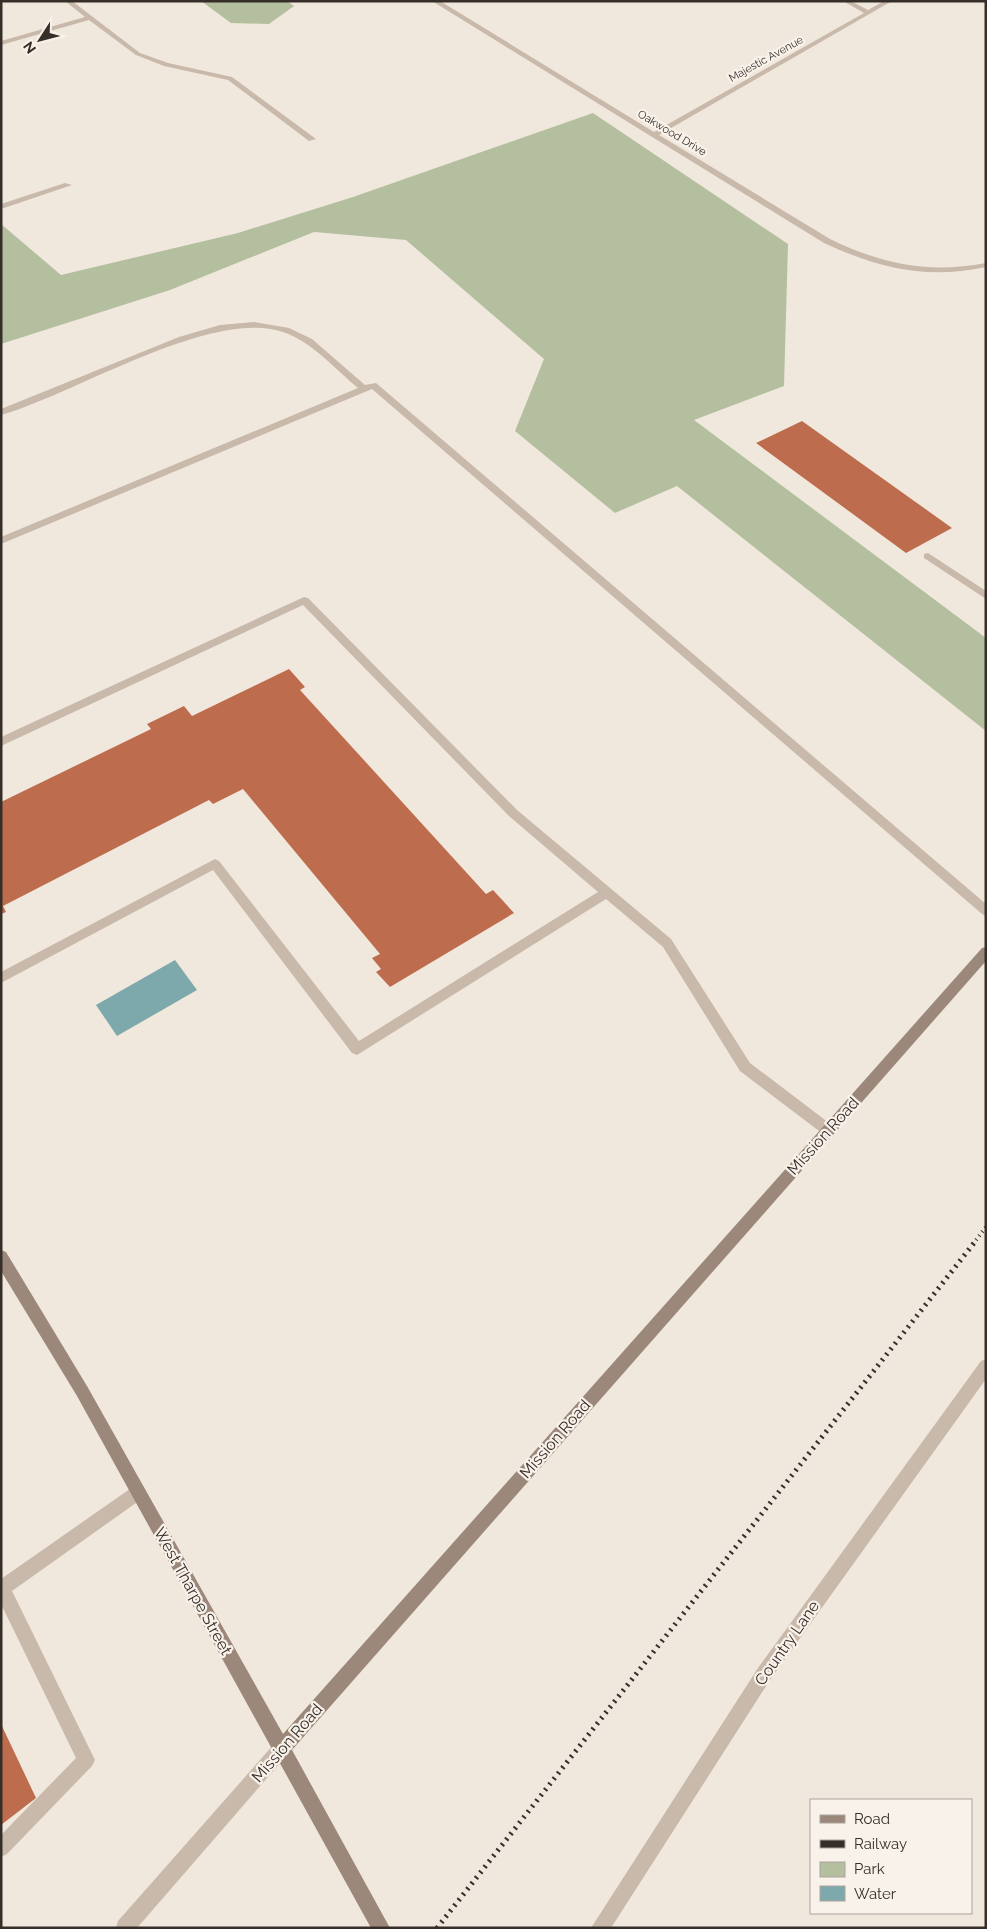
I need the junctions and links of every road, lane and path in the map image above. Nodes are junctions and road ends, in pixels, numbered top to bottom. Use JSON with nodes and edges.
{"nodes":[{"id":1,"x":68,"y":1,"type":"edge"},
{"id":2,"x":435,"y":1,"type":"edge"},
{"id":3,"x":846,"y":1,"type":"edge"},
{"id":4,"x":889,"y":1,"type":"edge"},
{"id":5,"x":869,"y":13,"type":"junction"},
{"id":6,"x":90,"y":18,"type":"junction"},
{"id":7,"x":1,"y":43,"type":"edge"},
{"id":8,"x":653,"y":135,"type":"junction"},
{"id":9,"x":312,"y":138,"type":"dead end"},
{"id":10,"x":68,"y":185,"type":"dead end"},
{"id":11,"x":1,"y":207,"type":"edge"},
{"id":12,"x":986,"y":265,"type":"edge"},
{"id":13,"x":364,"y":389,"type":"junction"},
{"id":14,"x":1,"y":412,"type":"edge"},
{"id":15,"x":1,"y":541,"type":"edge"},
{"id":16,"x":928,"y":556,"type":"dead end"},
{"id":17,"x":986,"y":596,"type":"edge"},
{"id":18,"x":1,"y":742,"type":"edge"},
{"id":19,"x":607,"y":892,"type":"junction"},
{"id":20,"x":986,"y":911,"type":"edge"},
{"id":21,"x":986,"y":952,"type":"edge"},
{"id":22,"x":1,"y":978,"type":"edge"},
{"id":23,"x":828,"y":1130,"type":"junction"},
{"id":24,"x":1,"y":1257,"type":"edge"},
{"id":25,"x":986,"y":1366,"type":"edge"},
{"id":26,"x":137,"y":1492,"type":"junction"},
{"id":27,"x":2,"y":1589,"type":"edge"},
{"id":28,"x":281,"y":1749,"type":"junction"},
{"id":29,"x":1,"y":1848,"type":"edge"},
{"id":30,"x":125,"y":1928,"type":"edge"},
{"id":31,"x":381,"y":1928,"type":"edge"},
{"id":32,"x":600,"y":1928,"type":"edge"}],
"edges":[{"from":1,"to":6,"type":"street"},
{"from":2,"to":8,"type":"street","name":"Oakwood Drive"},
{"from":3,"to":5,"type":"street"},
{"from":4,"to":5,"type":"street","name":"Majestic Avenue"},
{"from":5,"to":8,"type":"street","name":"Majestic Avenue"},
{"from":6,"to":7,"type":"street"},
{"from":6,"to":9,"type":"street"},
{"from":8,"to":12,"type":"street","name":"Oakwood Drive"},
{"from":10,"to":11,"type":"street"},
{"from":13,"to":14,"type":"street"},
{"from":13,"to":15,"type":"street"},
{"from":13,"to":20,"type":"street"},
{"from":16,"to":17,"type":"street"},
{"from":18,"to":19,"type":"street"},
{"from":19,"to":22,"type":"street"},
{"from":19,"to":23,"type":"street"},
{"from":21,"to":23,"type":"main road","name":"Mission Road"},
{"from":23,"to":28,"type":"main road","name":"Mission Road"},
{"from":24,"to":26,"type":"main road","name":"West Tharpe Street"},
{"from":25,"to":32,"type":"street","name":"Country Lane"},
{"from":26,"to":27,"type":"street"},
{"from":26,"to":28,"type":"main road","name":"West Tharpe Street"},
{"from":27,"to":29,"type":"street"},
{"from":28,"to":30,"type":"street","name":"Mission Road"},
{"from":28,"to":31,"type":"main road","name":"West Tharpe Street"}]}
